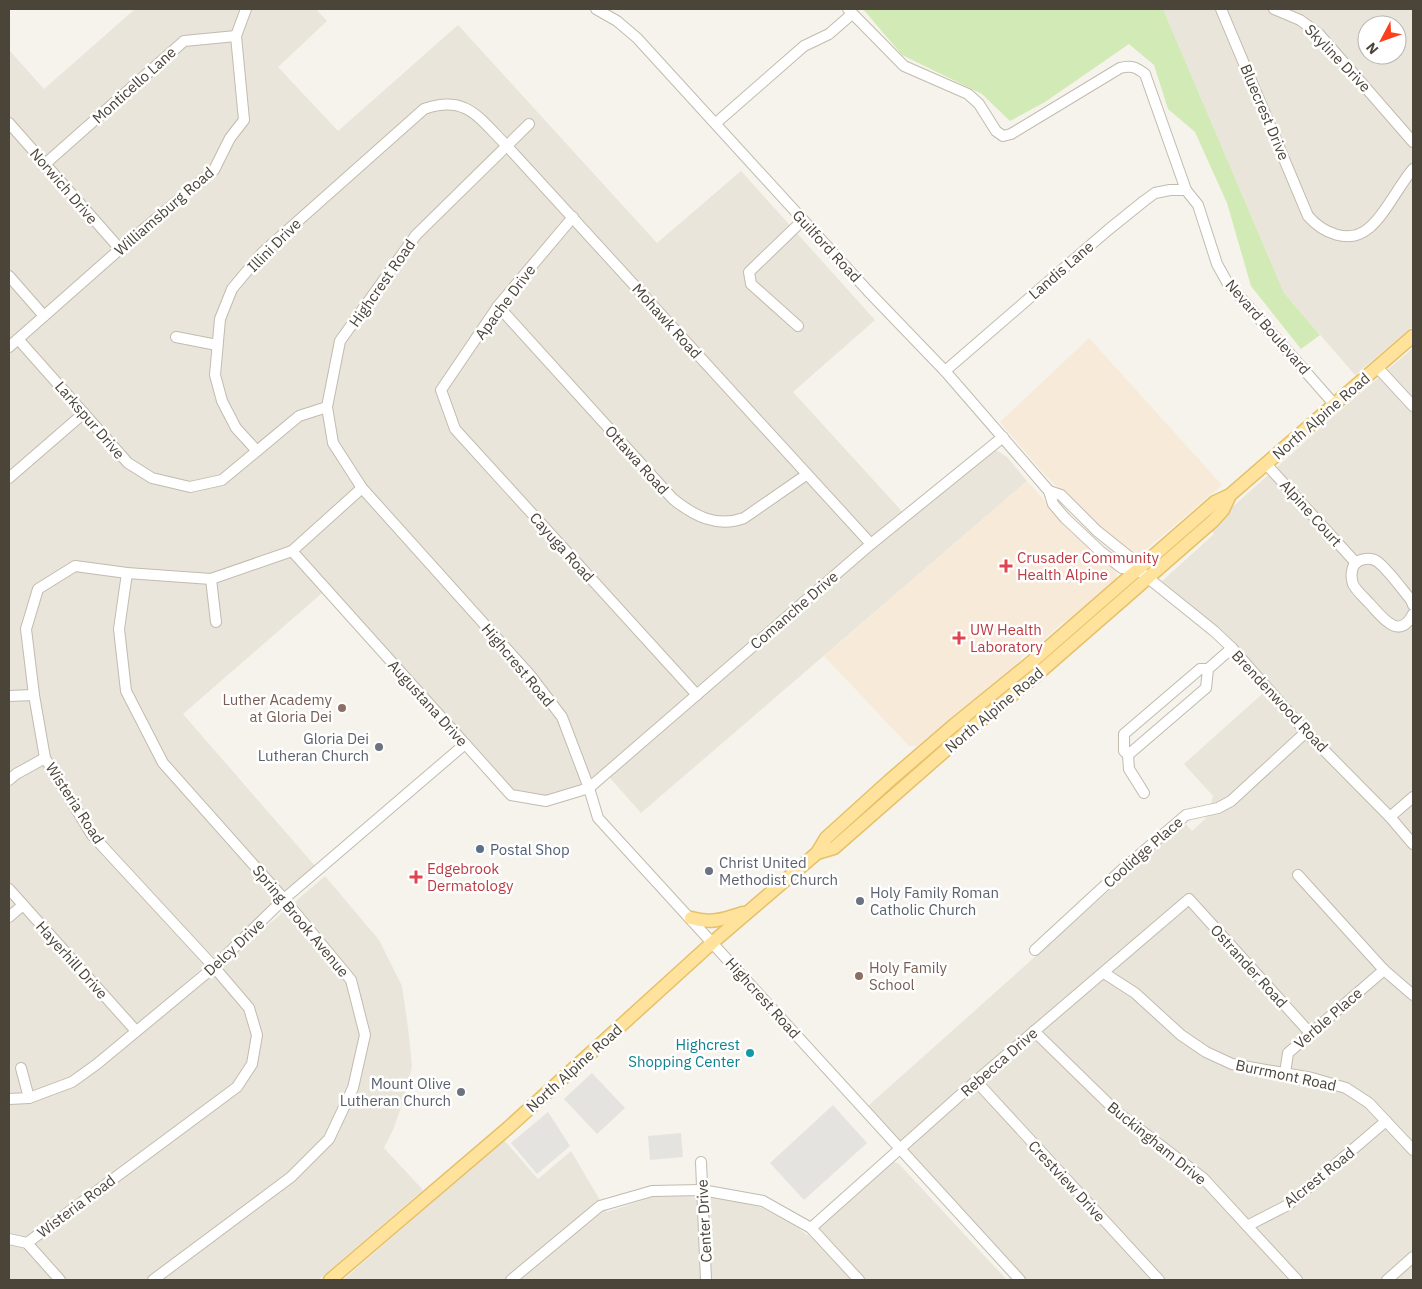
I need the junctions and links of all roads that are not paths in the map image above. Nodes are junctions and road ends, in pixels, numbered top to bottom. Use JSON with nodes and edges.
{"nodes":[{"id":1,"x":246,"y":9,"type":"edge"},
{"id":2,"x":596,"y":9,"type":"edge"},
{"id":3,"x":1221,"y":9,"type":"edge"},
{"id":4,"x":1274,"y":9,"type":"edge"},
{"id":5,"x":850,"y":11,"type":"edge"},
{"id":6,"x":236,"y":36,"type":"junction"},
{"id":7,"x":457,"y":105,"type":"joint"},
{"id":8,"x":716,"y":123,"type":"junction"},
{"id":9,"x":9,"y":124,"type":"edge"},
{"id":10,"x":529,"y":124,"type":"dead end"},
{"id":11,"x":1413,"y":142,"type":"edge"},
{"id":12,"x":506,"y":145,"type":"junction"},
{"id":13,"x":45,"y":164,"type":"junction"},
{"id":14,"x":1413,"y":169,"type":"edge"},
{"id":15,"x":1186,"y":190,"type":"junction"},
{"id":16,"x":573,"y":217,"type":"junction"},
{"id":17,"x":803,"y":220,"type":"junction"},
{"id":18,"x":120,"y":249,"type":"junction"},
{"id":19,"x":9,"y":276,"type":"edge"},
{"id":20,"x":498,"y":306,"type":"junction"},
{"id":21,"x":44,"y":316,"type":"junction"},
{"id":22,"x":798,"y":326,"type":"dead end"},
{"id":23,"x":176,"y":336,"type":"dead end"},
{"id":24,"x":1413,"y":336,"type":"edge"},
{"id":25,"x":18,"y":339,"type":"junction"},
{"id":26,"x":217,"y":345,"type":"junction"},
{"id":27,"x":9,"y":348,"type":"edge"},
{"id":28,"x":1377,"y":367,"type":"junction"},
{"id":29,"x":945,"y":371,"type":"junction"},
{"id":30,"x":441,"y":390,"type":"joint"},
{"id":31,"x":1334,"y":404,"type":"junction"},
{"id":32,"x":1413,"y":406,"type":"edge"},
{"id":33,"x":327,"y":407,"type":"junction"},
{"id":34,"x":84,"y":412,"type":"junction"},
{"id":35,"x":1004,"y":437,"type":"junction"},
{"id":36,"x":256,"y":450,"type":"junction"},
{"id":37,"x":1266,"y":464,"type":"junction"},
{"id":38,"x":806,"y":474,"type":"junction"},
{"id":39,"x":9,"y":478,"type":"edge"},
{"id":40,"x":362,"y":488,"type":"junction"},
{"id":41,"x":1230,"y":496,"type":"junction"},
{"id":42,"x":870,"y":544,"type":"junction"},
{"id":43,"x":292,"y":551,"type":"junction"},
{"id":44,"x":1356,"y":563,"type":"junction"},
{"id":45,"x":1137,"y":569,"type":"junction"},
{"id":46,"x":127,"y":572,"type":"junction"},
{"id":47,"x":1149,"y":577,"type":"junction"},
{"id":48,"x":211,"y":579,"type":"junction"},
{"id":49,"x":1413,"y":604,"type":"edge"},
{"id":50,"x":1413,"y":614,"type":"edge"},
{"id":51,"x":216,"y":622,"type":"dead end"},
{"id":52,"x":1232,"y":648,"type":"junction"},
{"id":53,"x":1208,"y":668,"type":"junction"},
{"id":54,"x":34,"y":695,"type":"junction"},
{"id":55,"x":697,"y":695,"type":"junction"},
{"id":56,"x":9,"y":696,"type":"edge"},
{"id":57,"x":1306,"y":732,"type":"junction"},
{"id":58,"x":465,"y":744,"type":"junction"},
{"id":59,"x":1128,"y":754,"type":"junction"},
{"id":60,"x":45,"y":758,"type":"junction"},
{"id":61,"x":9,"y":780,"type":"edge"},
{"id":62,"x":589,"y":788,"type":"junction"},
{"id":63,"x":1144,"y":793,"type":"dead end"},
{"id":64,"x":1413,"y":797,"type":"edge"},
{"id":65,"x":1390,"y":817,"type":"junction"},
{"id":66,"x":1413,"y":844,"type":"edge"},
{"id":67,"x":817,"y":853,"type":"junction"},
{"id":68,"x":1298,"y":874,"type":"dead end"},
{"id":69,"x":9,"y":889,"type":"edge"},
{"id":70,"x":284,"y":899,"type":"junction"},
{"id":71,"x":1189,"y":899,"type":"joint"},
{"id":72,"x":23,"y":905,"type":"junction"},
{"id":73,"x":750,"y":910,"type":"junction"},
{"id":74,"x":9,"y":917,"type":"edge"},
{"id":75,"x":691,"y":918,"type":"junction"},
{"id":76,"x":713,"y":942,"type":"junction"},
{"id":77,"x":1034,"y":950,"type":"dead end"},
{"id":78,"x":214,"y":966,"type":"junction"},
{"id":79,"x":1384,"y":970,"type":"junction"},
{"id":80,"x":1104,"y":973,"type":"junction"},
{"id":81,"x":1413,"y":995,"type":"edge"},
{"id":82,"x":136,"y":1031,"type":"junction"},
{"id":83,"x":1034,"y":1031,"type":"junction"},
{"id":84,"x":1310,"y":1033,"type":"junction"},
{"id":85,"x":21,"y":1068,"type":"dead end"},
{"id":86,"x":1285,"y":1073,"type":"junction"},
{"id":87,"x":976,"y":1081,"type":"junction"},
{"id":88,"x":9,"y":1098,"type":"edge"},
{"id":89,"x":29,"y":1098,"type":"junction"},
{"id":90,"x":1386,"y":1121,"type":"junction"},
{"id":91,"x":900,"y":1148,"type":"junction"},
{"id":92,"x":1413,"y":1150,"type":"edge"},
{"id":93,"x":701,"y":1162,"type":"dead end"},
{"id":94,"x":702,"y":1190,"type":"junction"},
{"id":95,"x":1247,"y":1226,"type":"junction"},
{"id":96,"x":811,"y":1228,"type":"junction"},
{"id":97,"x":9,"y":1239,"type":"edge"},
{"id":98,"x":27,"y":1243,"type":"junction"},
{"id":99,"x":1413,"y":1257,"type":"edge"},
{"id":100,"x":60,"y":1280,"type":"edge"},
{"id":101,"x":153,"y":1280,"type":"edge"},
{"id":102,"x":330,"y":1280,"type":"edge"},
{"id":103,"x":511,"y":1280,"type":"edge"},
{"id":104,"x":706,"y":1280,"type":"edge"},
{"id":105,"x":859,"y":1280,"type":"edge"},
{"id":106,"x":1020,"y":1280,"type":"edge"},
{"id":107,"x":1159,"y":1280,"type":"edge"},
{"id":108,"x":1297,"y":1280,"type":"edge"},
{"id":109,"x":1388,"y":1280,"type":"edge"}],
"edges":[{"from":1,"to":6,"type":"street","name":"Williamsburg Road"},
{"from":2,"to":8,"type":"street","name":"Guilford Road"},
{"from":3,"to":14,"type":"street","name":"Bluecrest Drive"},
{"from":4,"to":11,"type":"street","name":"Skyline Drive"},
{"from":5,"to":8,"type":"street"},
{"from":5,"to":15,"type":"street","name":"Nevard Boulevard"},
{"from":6,"to":13,"type":"street","name":"Monticello Lane"},
{"from":6,"to":18,"type":"street","name":"Williamsburg Road"},
{"from":7,"to":12,"type":"street","name":"Mohawk Road"},
{"from":7,"to":26,"type":"street","name":"Illini Drive"},
{"from":8,"to":17,"type":"street","name":"Guilford Road"},
{"from":9,"to":13,"type":"street","name":"Norwich Drive"},
{"from":10,"to":12,"type":"street","name":"Highcrest Road"},
{"from":12,"to":16,"type":"street","name":"Mohawk Road"},
{"from":12,"to":33,"type":"street","name":"Highcrest Road"},
{"from":13,"to":18,"type":"street","name":"Norwich Drive"},
{"from":15,"to":29,"type":"street","name":"Landis Lane"},
{"from":15,"to":31,"type":"street","name":"Nevard Boulevard"},
{"from":16,"to":20,"type":"street","name":"Apache Drive"},
{"from":16,"to":38,"type":"street","name":"Mohawk Road"},
{"from":17,"to":22,"type":"street"},
{"from":17,"to":29,"type":"street","name":"Guilford Road"},
{"from":18,"to":21,"type":"street","name":"Williamsburg Road"},
{"from":19,"to":21,"type":"street"},
{"from":20,"to":30,"type":"street","name":"Apache Drive"},
{"from":20,"to":38,"type":"street","name":"Ottawa Road"},
{"from":21,"to":25,"type":"street","name":"Williamsburg Road"},
{"from":23,"to":26,"type":"street"},
{"from":24,"to":28,"type":"main road","name":"North Alpine Road"},
{"from":25,"to":27,"type":"street","name":"Williamsburg Road"},
{"from":25,"to":34,"type":"street","name":"Larkspur Drive"},
{"from":26,"to":36,"type":"street","name":"Illini Drive"},
{"from":28,"to":31,"type":"main road","name":"North Alpine Road"},
{"from":28,"to":32,"type":"street"},
{"from":29,"to":35,"type":"street","name":"Guilford Road"},
{"from":30,"to":55,"type":"street","name":"Cayuga Road"},
{"from":31,"to":37,"type":"main road","name":"North Alpine Road"},
{"from":33,"to":36,"type":"street","name":"Larkspur Drive"},
{"from":33,"to":40,"type":"street","name":"Highcrest Road"},
{"from":34,"to":36,"type":"street","name":"Larkspur Drive"},
{"from":34,"to":39,"type":"street"},
{"from":35,"to":42,"type":"street","name":"Comanche Drive"},
{"from":35,"to":45,"type":"street","name":"Guilford Road"},
{"from":37,"to":41,"type":"main road","name":"North Alpine Road"},
{"from":37,"to":44,"type":"street","name":"Alpine Court"},
{"from":38,"to":42,"type":"street","name":"Mohawk Road"},
{"from":40,"to":43,"type":"street","name":"Wisteria Road"},
{"from":40,"to":62,"type":"street","name":"Highcrest Road"},
{"from":41,"to":45,"type":"main road","name":"North Alpine Road"},
{"from":41,"to":47,"type":"main road","name":"North Alpine Road"},
{"from":42,"to":55,"type":"street","name":"Comanche Drive"},
{"from":43,"to":48,"type":"street","name":"Wisteria Road"},
{"from":43,"to":58,"type":"street","name":"Augustana Drive"},
{"from":44,"to":49,"type":"street"},
{"from":44,"to":50,"type":"street"},
{"from":45,"to":47,"type":"street","name":"Brendenwood Road"},
{"from":45,"to":67,"type":"main road","name":"North Alpine Road"},
{"from":46,"to":48,"type":"street","name":"Wisteria Road"},
{"from":46,"to":54,"type":"street","name":"Wisteria Road"},
{"from":46,"to":70,"type":"street","name":"Spring Brook Avenue"},
{"from":47,"to":52,"type":"street","name":"Brendenwood Road"},
{"from":47,"to":67,"type":"main road","name":"North Alpine Road"},
{"from":48,"to":51,"type":"street"},
{"from":52,"to":53,"type":"street"},
{"from":52,"to":57,"type":"street","name":"Brendenwood Road"},
{"from":53,"to":59,"type":"street"},
{"from":53,"to":59,"type":"street"},
{"from":54,"to":56,"type":"street"},
{"from":54,"to":60,"type":"street","name":"Wisteria Road"},
{"from":55,"to":62,"type":"street","name":"Comanche Drive"},
{"from":57,"to":65,"type":"street","name":"Brendenwood Road"},
{"from":57,"to":77,"type":"street","name":"Coolidge Place"},
{"from":58,"to":62,"type":"street","name":"Augustana Drive"},
{"from":58,"to":70,"type":"street","name":"Delcy Drive"},
{"from":59,"to":63,"type":"street"},
{"from":60,"to":61,"type":"street"},
{"from":60,"to":78,"type":"street","name":"Wisteria Road"},
{"from":62,"to":75,"type":"street","name":"Highcrest Road"},
{"from":64,"to":65,"type":"street"},
{"from":65,"to":66,"type":"street","name":"Brendenwood Road"},
{"from":67,"to":73,"type":"main road","name":"North Alpine Road"},
{"from":68,"to":79,"type":"street"},
{"from":69,"to":72,"type":"street","name":"Hayerhill Drive"},
{"from":70,"to":78,"type":"street","name":"Delcy Drive"},
{"from":70,"to":101,"type":"street","name":"Spring Brook Avenue"},
{"from":71,"to":80,"type":"street","name":"Rebecca Drive"},
{"from":71,"to":84,"type":"street","name":"Ostrander Road"},
{"from":72,"to":74,"type":"street"},
{"from":72,"to":82,"type":"street","name":"Hayerhill Drive"},
{"from":73,"to":75,"type":"main road"},
{"from":73,"to":76,"type":"main road","name":"North Alpine Road"},
{"from":75,"to":76,"type":"street","name":"Highcrest Road"},
{"from":76,"to":91,"type":"street","name":"Highcrest Road"},
{"from":76,"to":102,"type":"main road","name":"North Alpine Road"},
{"from":78,"to":82,"type":"street","name":"Delcy Drive"},
{"from":78,"to":98,"type":"street","name":"Wisteria Road"},
{"from":79,"to":81,"type":"street"},
{"from":79,"to":84,"type":"street","name":"Verble Place"},
{"from":80,"to":83,"type":"street","name":"Rebecca Drive"},
{"from":80,"to":86,"type":"street","name":"Burrmont Road"},
{"from":82,"to":89,"type":"street","name":"Delcy Drive"},
{"from":83,"to":87,"type":"street","name":"Rebecca Drive"},
{"from":83,"to":95,"type":"street","name":"Buckingham Drive"},
{"from":84,"to":86,"type":"street","name":"Verble Place"},
{"from":85,"to":89,"type":"street"},
{"from":86,"to":90,"type":"street","name":"Burrmont Road"},
{"from":87,"to":91,"type":"street","name":"Rebecca Drive"},
{"from":87,"to":107,"type":"street","name":"Crestview Drive"},
{"from":88,"to":89,"type":"street","name":"Delcy Drive"},
{"from":90,"to":92,"type":"street","name":"Burrmont Road"},
{"from":90,"to":95,"type":"street","name":"Alcrest Road"},
{"from":91,"to":96,"type":"street","name":"Rebecca Drive"},
{"from":91,"to":106,"type":"street","name":"Highcrest Road"},
{"from":93,"to":94,"type":"street","name":"Center Drive"},
{"from":94,"to":96,"type":"street"},
{"from":94,"to":103,"type":"street"},
{"from":94,"to":104,"type":"street","name":"Center Drive"},
{"from":95,"to":108,"type":"street","name":"Buckingham Drive"},
{"from":96,"to":105,"type":"street"},
{"from":97,"to":98,"type":"street"},
{"from":98,"to":100,"type":"street"},
{"from":99,"to":109,"type":"street"}]}
